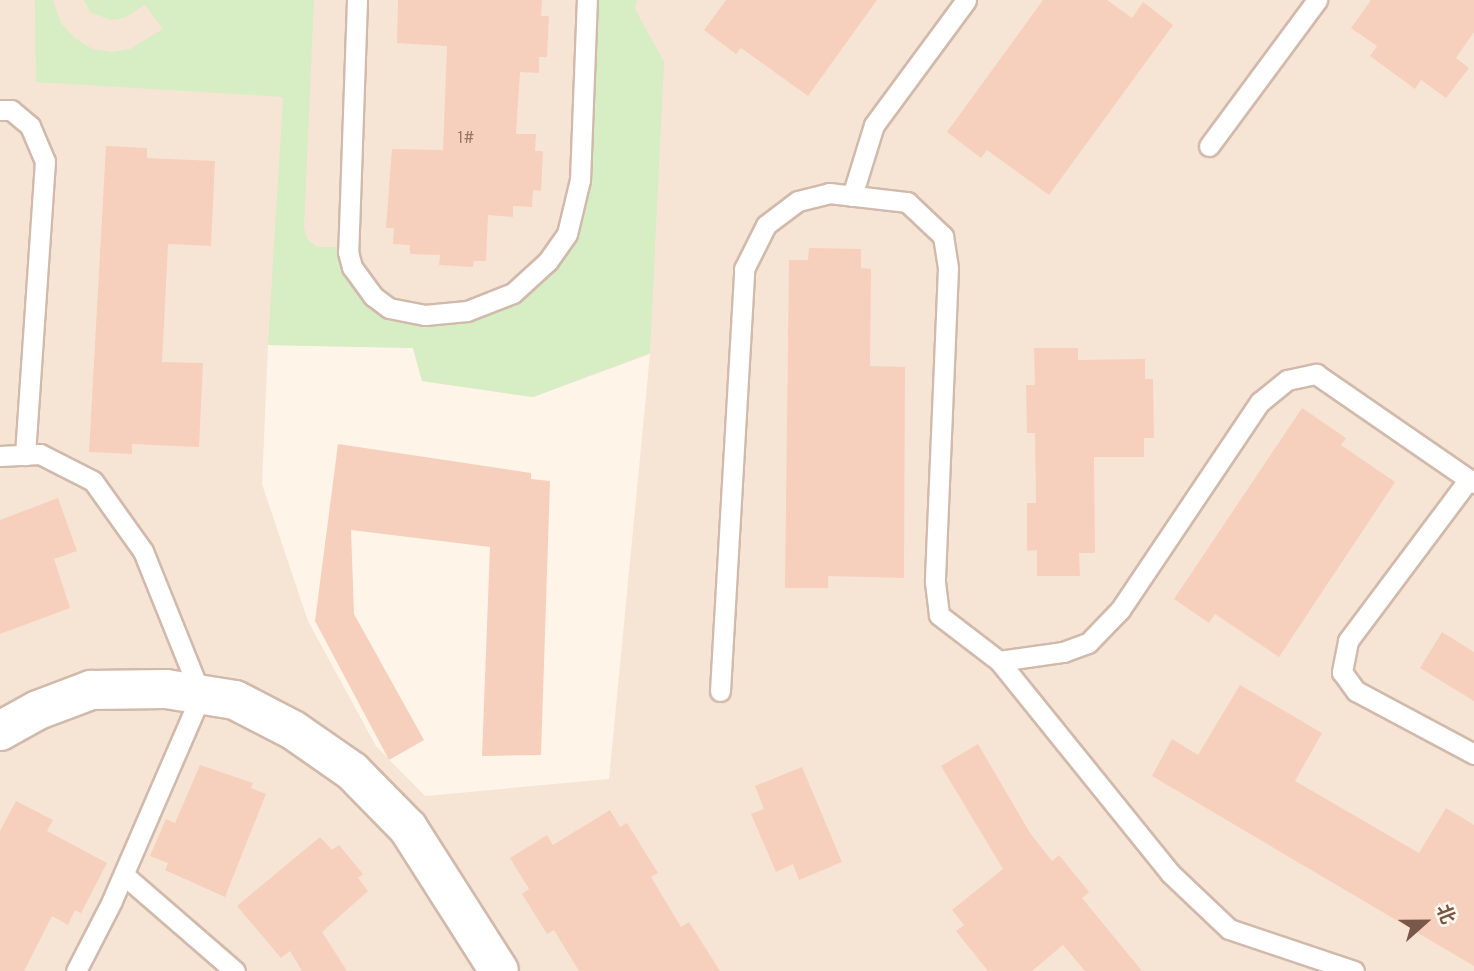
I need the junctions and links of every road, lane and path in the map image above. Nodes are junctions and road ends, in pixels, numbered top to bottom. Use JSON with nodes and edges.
{"nodes":[{"id":1,"x":357,"y":0,"type":"edge"},
{"id":2,"x":587,"y":0,"type":"edge"},
{"id":3,"x":966,"y":0,"type":"edge"},
{"id":4,"x":1317,"y":0,"type":"edge"},
{"id":5,"x":0,"y":110,"type":"edge"},
{"id":6,"x":1209,"y":146,"type":"dead end"},
{"id":7,"x":852,"y":196,"type":"junction"},
{"id":8,"x":25,"y":455,"type":"junction"},
{"id":9,"x":0,"y":456,"type":"edge"},
{"id":10,"x":1471,"y":481,"type":"edge"},
{"id":11,"x":999,"y":661,"type":"junction"},
{"id":12,"x":720,"y":691,"type":"dead end"},
{"id":13,"x":201,"y":695,"type":"junction"},
{"id":14,"x":0,"y":731,"type":"edge"},
{"id":15,"x":1474,"y":754,"type":"edge"},
{"id":16,"x":124,"y":875,"type":"junction"},
{"id":17,"x":76,"y":971,"type":"edge"},
{"id":18,"x":235,"y":971,"type":"edge"},
{"id":19,"x":499,"y":971,"type":"edge"},
{"id":20,"x":1354,"y":971,"type":"edge"}],
"edges":[{"from":1,"to":2,"type":"lane"},
{"from":3,"to":7,"type":"lane"},
{"from":4,"to":6,"type":"lane"},
{"from":5,"to":8,"type":"lane"},
{"from":7,"to":11,"type":"lane"},
{"from":7,"to":12,"type":"lane"},
{"from":8,"to":9,"type":"lane"},
{"from":8,"to":13,"type":"lane"},
{"from":10,"to":11,"type":"lane"},
{"from":10,"to":15,"type":"lane"},
{"from":11,"to":20,"type":"lane"},
{"from":13,"to":14,"type":"street"},
{"from":13,"to":16,"type":"lane"},
{"from":13,"to":19,"type":"street"},
{"from":16,"to":17,"type":"lane"},
{"from":16,"to":18,"type":"lane"}]}
